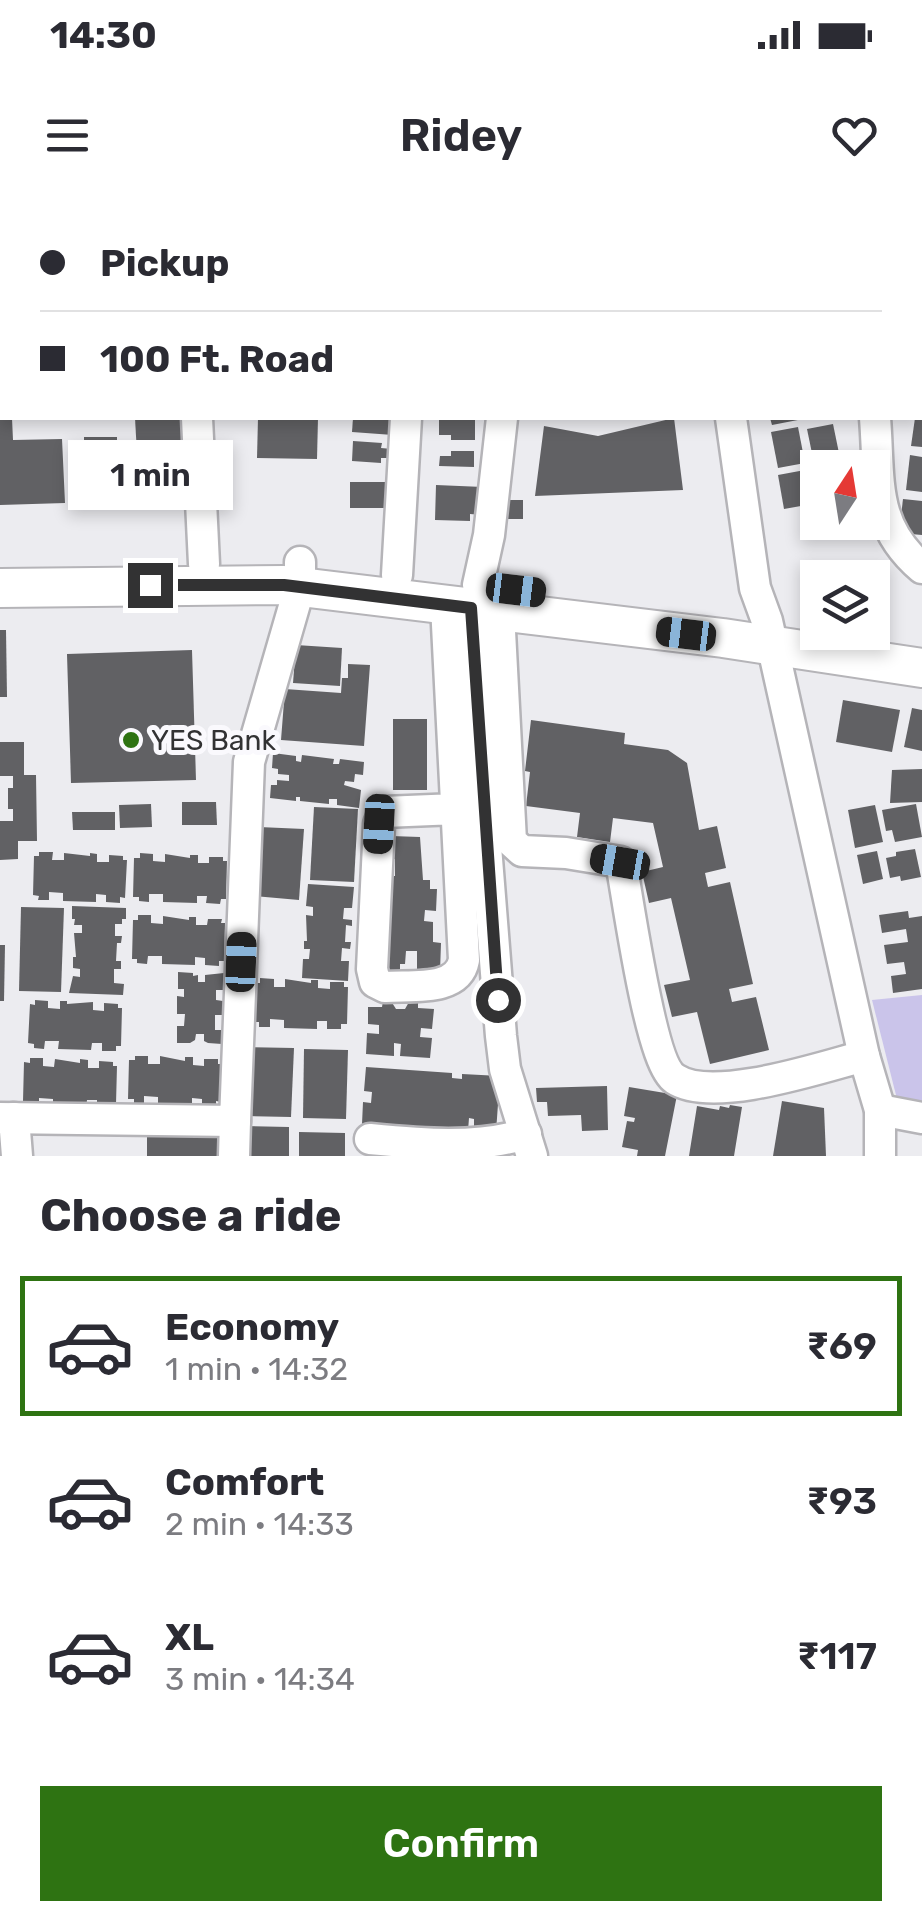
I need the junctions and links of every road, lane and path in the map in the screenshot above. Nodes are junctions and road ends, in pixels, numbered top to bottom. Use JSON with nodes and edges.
{"nodes":[{"id":1,"x":198,"y":420,"type":"edge"},
{"id":2,"x":406,"y":420,"type":"edge"},
{"id":3,"x":502,"y":420,"type":"edge"},
{"id":4,"x":732,"y":420,"type":"edge"},
{"id":5,"x":875,"y":420,"type":"edge"},
{"id":6,"x":204,"y":564,"type":"junction"},
{"id":7,"x":0,"y":566,"type":"edge"},
{"id":8,"x":922,"y":568,"type":"edge"},
{"id":9,"x":300,"y":574,"type":"junction"},
{"id":10,"x":398,"y":575,"type":"junction"},
{"id":11,"x":0,"y":588,"type":"edge"},
{"id":12,"x":474,"y":602,"type":"junction"},
{"id":13,"x":800,"y":629,"type":"edge"},
{"id":14,"x":769,"y":633,"type":"junction"},
{"id":15,"x":890,"y":638,"type":"edge"},
{"id":16,"x":922,"y":643,"type":"edge"},
{"id":17,"x":922,"y":668,"type":"edge"},
{"id":18,"x":456,"y":809,"type":"junction"},
{"id":19,"x":864,"y":1056,"type":"junction"},
{"id":20,"x":880,"y":1110,"type":"junction"},
{"id":21,"x":7,"y":1118,"type":"edge"},
{"id":22,"x":922,"y":1118,"type":"edge"},
{"id":23,"x":235,"y":1122,"type":"junction"},
{"id":24,"x":370,"y":1138,"type":"dead end"},
{"id":25,"x":529,"y":1145,"type":"edge"},
{"id":26,"x":17,"y":1156,"type":"edge"},
{"id":27,"x":234,"y":1156,"type":"edge"},
{"id":28,"x":880,"y":1156,"type":"edge"}],
"edges":[{"from":1,"to":6,"type":"street"},
{"from":2,"to":10,"type":"street"},
{"from":3,"to":12,"type":"street"},
{"from":4,"to":14,"type":"street"},
{"from":5,"to":8,"type":"street"},
{"from":6,"to":7,"type":"main road"},
{"from":6,"to":9,"type":"main road"},
{"from":9,"to":10,"type":"main road"},
{"from":9,"to":11,"type":"main road"},
{"from":9,"to":12,"type":"main road"},
{"from":9,"to":23,"type":"street"},
{"from":10,"to":12,"type":"main road"},
{"from":12,"to":14,"type":"main road"},
{"from":12,"to":18,"type":"street"},
{"from":12,"to":19,"type":"street"},
{"from":12,"to":25,"type":"street"},
{"from":13,"to":14,"type":"main road"},
{"from":14,"to":17,"type":"main road"},
{"from":14,"to":19,"type":"street"},
{"from":15,"to":16,"type":"main road"},
{"from":18,"to":18,"type":"street"},
{"from":19,"to":20,"type":"street"},
{"from":20,"to":22,"type":"street"},
{"from":20,"to":28,"type":"street"},
{"from":21,"to":23,"type":"street"},
{"from":21,"to":26,"type":"street"},
{"from":23,"to":27,"type":"street"},
{"from":24,"to":25,"type":"street"}]}
